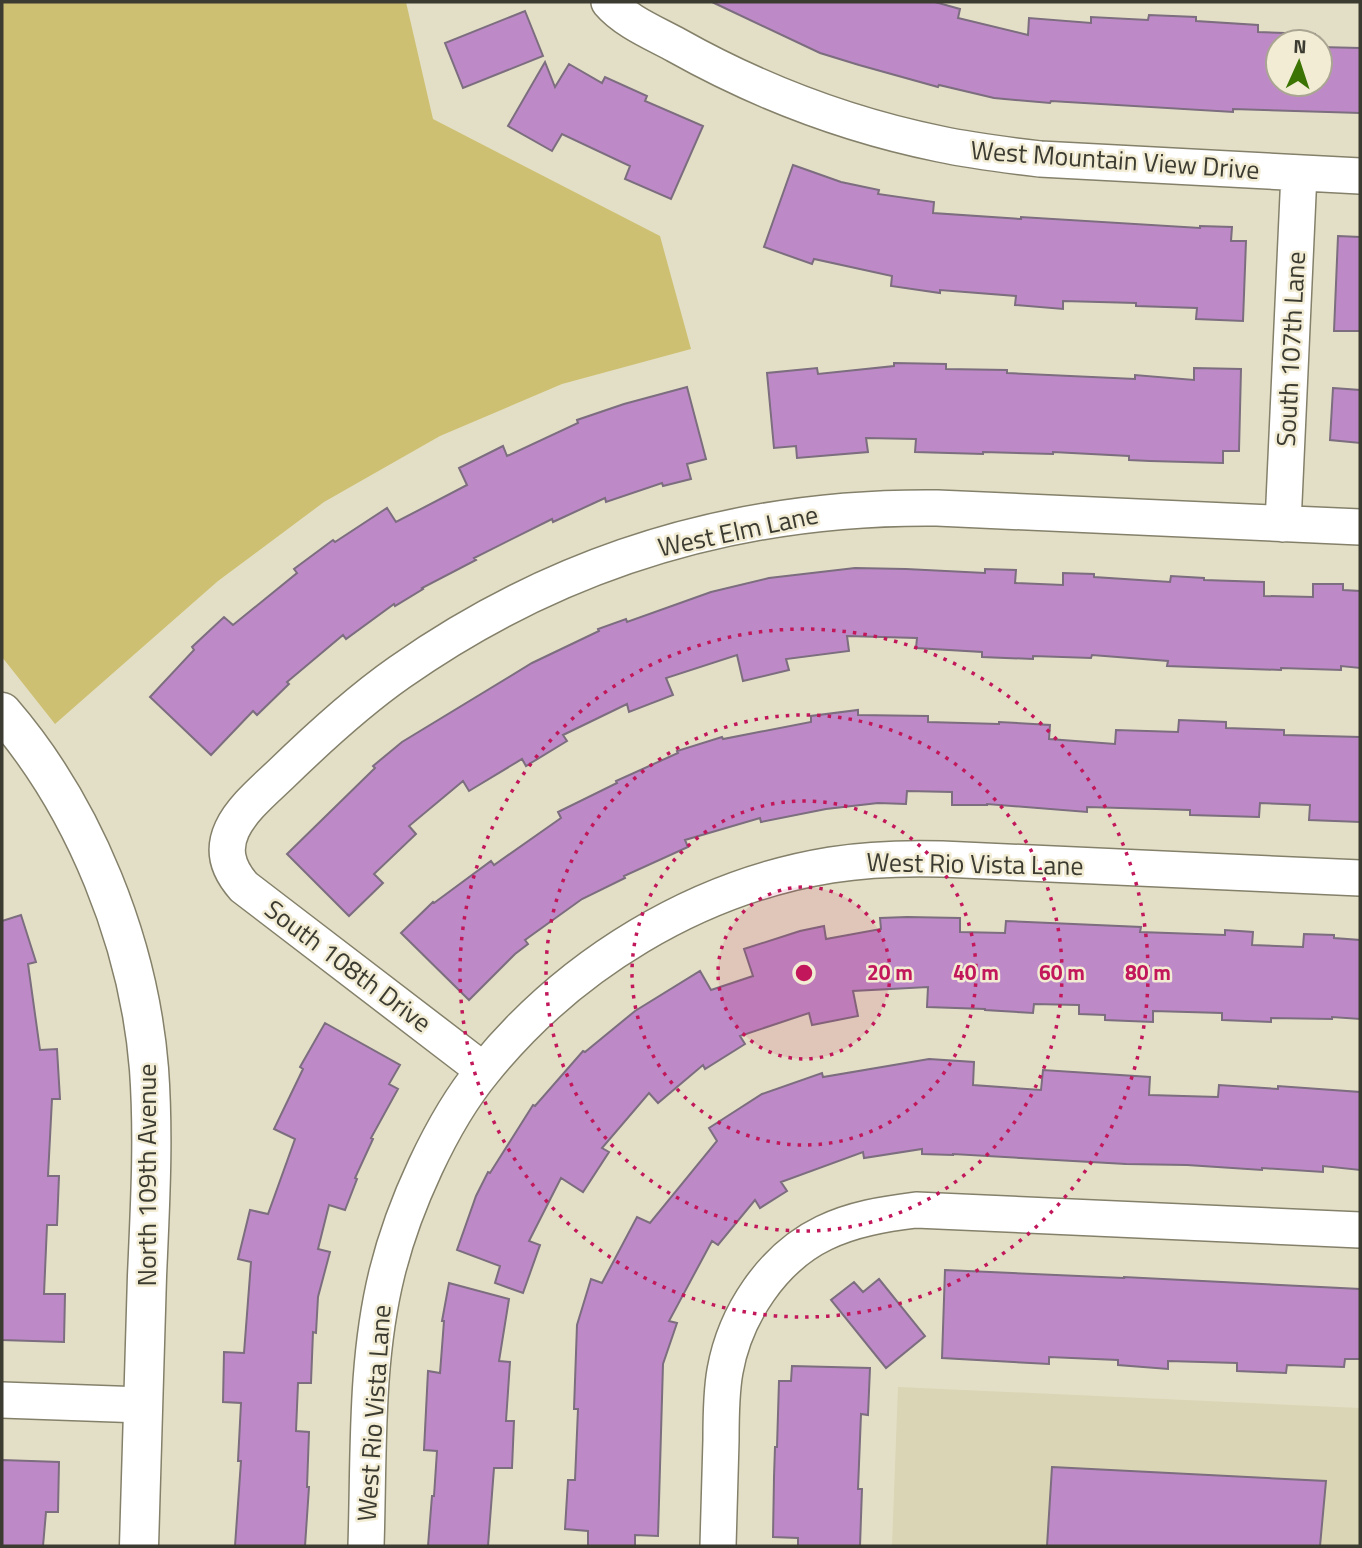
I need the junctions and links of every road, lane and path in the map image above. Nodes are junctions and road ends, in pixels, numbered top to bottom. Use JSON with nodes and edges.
{"nodes":[{"id":1,"x":609,"y":2,"type":"edge"},
{"id":2,"x":1299,"y":173,"type":"junction"},
{"id":3,"x":1360,"y":176,"type":"edge"},
{"id":4,"x":1283,"y":524,"type":"junction"},
{"id":5,"x":1360,"y":527,"type":"edge"},
{"id":6,"x":2,"y":712,"type":"edge"},
{"id":7,"x":227,"y":852,"type":"joint"},
{"id":8,"x":1360,"y":878,"type":"edge"},
{"id":9,"x":483,"y":1070,"type":"junction"},
{"id":10,"x":1360,"y":1230,"type":"edge"},
{"id":11,"x":2,"y":1400,"type":"edge"},
{"id":12,"x":143,"y":1405,"type":"junction"},
{"id":13,"x":139,"y":1546,"type":"edge"},
{"id":14,"x":366,"y":1546,"type":"edge"},
{"id":15,"x":718,"y":1546,"type":"edge"}],
"edges":[{"from":1,"to":2,"type":"street","name":"West Mountain View Drive"},
{"from":2,"to":3,"type":"street","name":"West Mountain View Drive"},
{"from":2,"to":4,"type":"street","name":"South 107th Lane"},
{"from":4,"to":5,"type":"street","name":"West Elm Lane"},
{"from":4,"to":7,"type":"street","name":"West Elm Lane"},
{"from":6,"to":12,"type":"street","name":"North 109th Avenue"},
{"from":7,"to":9,"type":"street","name":"South 108th Drive"},
{"from":8,"to":9,"type":"street","name":"West Rio Vista Lane"},
{"from":9,"to":14,"type":"street","name":"West Rio Vista Lane"},
{"from":10,"to":15,"type":"street"},
{"from":11,"to":12,"type":"street"},
{"from":12,"to":13,"type":"street","name":"North 109th Avenue"}]}
